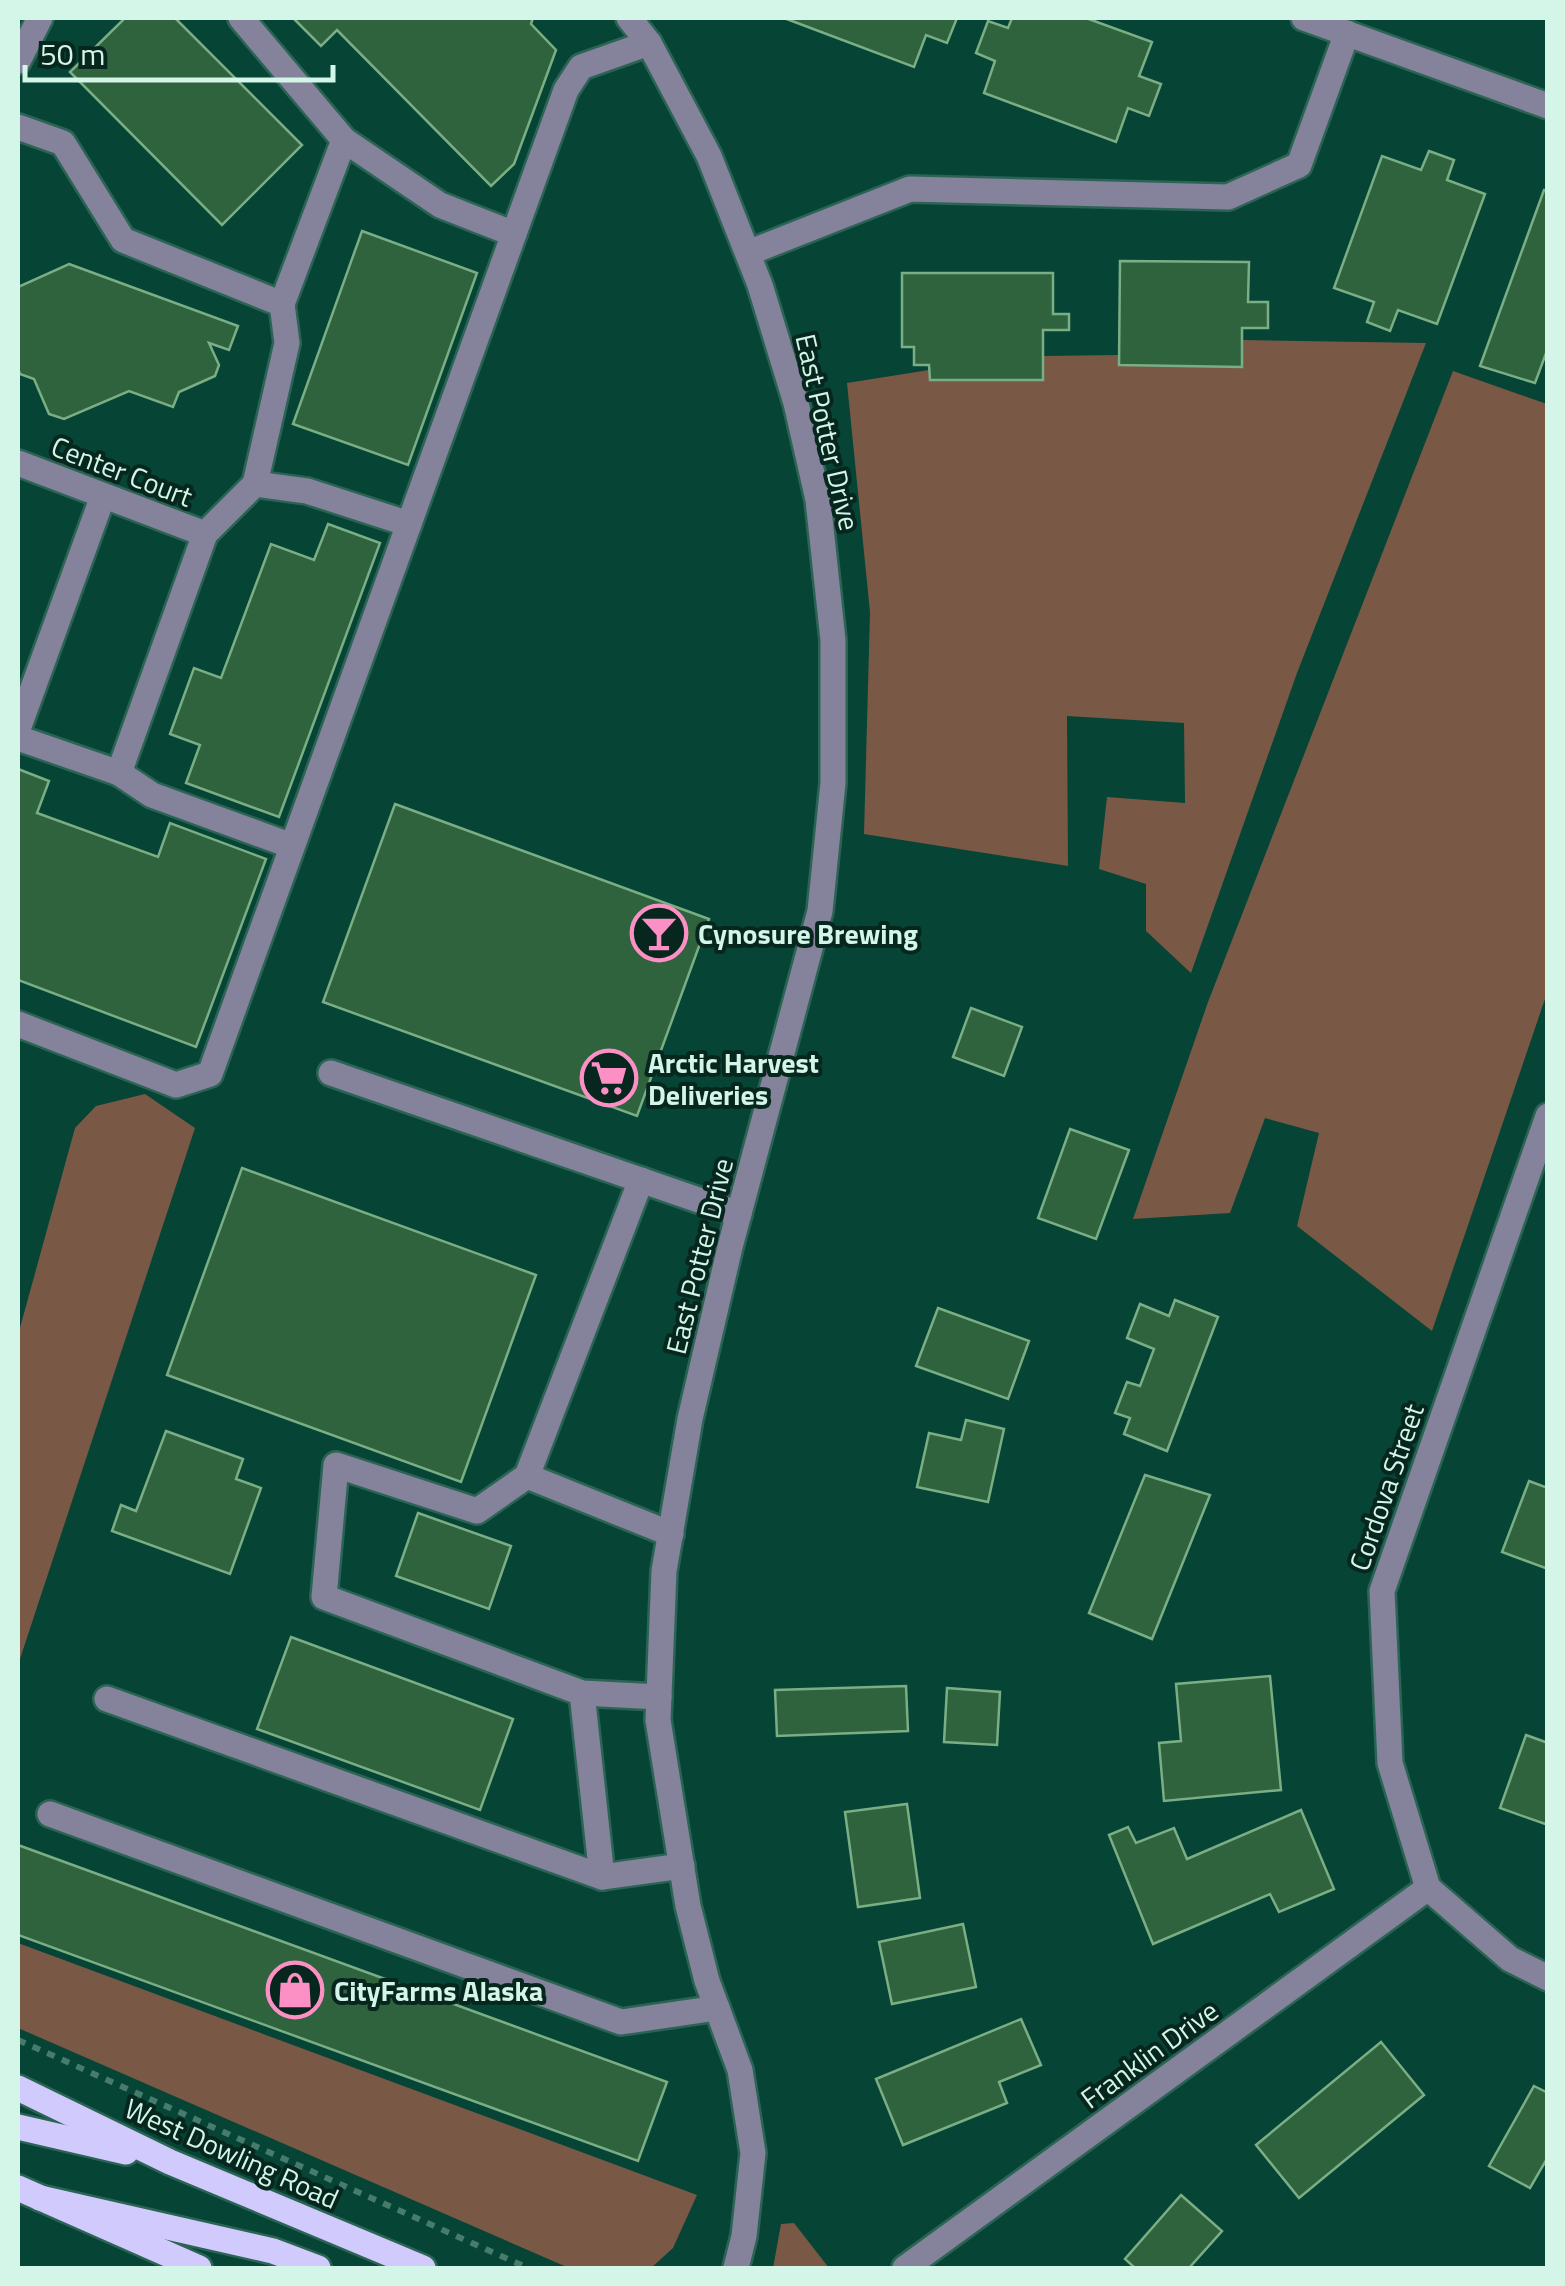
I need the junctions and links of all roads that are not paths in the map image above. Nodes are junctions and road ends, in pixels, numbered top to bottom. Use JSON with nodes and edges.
{"nodes":[{"id":1,"x":40,"y":18,"type":"edge"},
{"id":2,"x":241,"y":18,"type":"edge"},
{"id":3,"x":629,"y":18,"type":"edge"},
{"id":4,"x":658,"y":18,"type":"edge"},
{"id":5,"x":1304,"y":18,"type":"edge"},
{"id":6,"x":1346,"y":33,"type":"junction"},
{"id":7,"x":648,"y":43,"type":"junction"},
{"id":8,"x":18,"y":61,"type":"edge"},
{"id":9,"x":1548,"y":106,"type":"edge"},
{"id":10,"x":18,"y":127,"type":"edge"},
{"id":11,"x":344,"y":140,"type":"junction"},
{"id":12,"x":514,"y":234,"type":"junction"},
{"id":13,"x":748,"y":253,"type":"junction"},
{"id":14,"x":282,"y":304,"type":"junction"},
{"id":15,"x":18,"y":463,"type":"edge"},
{"id":16,"x":255,"y":484,"type":"junction"},
{"id":17,"x":103,"y":496,"type":"junction"},
{"id":18,"x":409,"y":524,"type":"junction"},
{"id":19,"x":205,"y":534,"type":"junction"},
{"id":20,"x":18,"y":729,"type":"edge"},
{"id":21,"x":18,"y":738,"type":"edge"},
{"id":22,"x":119,"y":773,"type":"junction"},
{"id":23,"x":292,"y":846,"type":"junction"},
{"id":24,"x":18,"y":1024,"type":"edge"},
{"id":25,"x":331,"y":1073,"type":"dead end"},
{"id":26,"x":1548,"y":1116,"type":"edge"},
{"id":27,"x":641,"y":1180,"type":"junction"},
{"id":28,"x":739,"y":1214,"type":"junction"},
{"id":29,"x":527,"y":1476,"type":"junction"},
{"id":30,"x":671,"y":1534,"type":"junction"},
{"id":31,"x":582,"y":1693,"type":"junction"},
{"id":32,"x":659,"y":1697,"type":"junction"},
{"id":33,"x":107,"y":1699,"type":"dead end"},
{"id":34,"x":50,"y":1814,"type":"dead end"},
{"id":35,"x":682,"y":1866,"type":"junction"},
{"id":36,"x":602,"y":1877,"type":"junction"},
{"id":37,"x":1428,"y":1888,"type":"junction"},
{"id":38,"x":1548,"y":1978,"type":"edge"},
{"id":39,"x":717,"y":2008,"type":"junction"},
{"id":40,"x":18,"y":2088,"type":"edge"},
{"id":41,"x":18,"y":2127,"type":"edge"},
{"id":42,"x":170,"y":2162,"type":"junction"},
{"id":43,"x":29,"y":2193,"type":"edge"},
{"id":44,"x":199,"y":2268,"type":"edge"},
{"id":45,"x":318,"y":2268,"type":"edge"},
{"id":46,"x":424,"y":2268,"type":"edge"},
{"id":47,"x":736,"y":2268,"type":"edge"},
{"id":48,"x":905,"y":2268,"type":"edge"}],
"edges":[{"from":1,"to":8,"type":"street"},
{"from":2,"to":11,"type":"street"},
{"from":3,"to":7,"type":"street","name":"East Potter Drive"},
{"from":4,"to":7,"type":"street"},
{"from":5,"to":6,"type":"street"},
{"from":6,"to":9,"type":"street"},
{"from":6,"to":13,"type":"street"},
{"from":7,"to":12,"type":"street"},
{"from":7,"to":13,"type":"street","name":"East Potter Drive"},
{"from":10,"to":14,"type":"street"},
{"from":11,"to":12,"type":"street"},
{"from":11,"to":14,"type":"street"},
{"from":12,"to":18,"type":"street"},
{"from":13,"to":28,"type":"street","name":"East Potter Drive"},
{"from":14,"to":16,"type":"street"},
{"from":15,"to":17,"type":"street","name":"Center Court"},
{"from":16,"to":18,"type":"street"},
{"from":16,"to":19,"type":"street"},
{"from":17,"to":19,"type":"street","name":"Center Court"},
{"from":17,"to":20,"type":"street"},
{"from":18,"to":23,"type":"street"},
{"from":19,"to":22,"type":"street"},
{"from":21,"to":22,"type":"street"},
{"from":22,"to":23,"type":"street"},
{"from":23,"to":24,"type":"street"},
{"from":25,"to":27,"type":"street"},
{"from":26,"to":37,"type":"street","name":"Cordova Street"},
{"from":27,"to":28,"type":"street"},
{"from":27,"to":29,"type":"street"},
{"from":28,"to":30,"type":"street","name":"East Potter Drive"},
{"from":29,"to":30,"type":"street"},
{"from":29,"to":31,"type":"street"},
{"from":30,"to":32,"type":"street","name":"East Potter Drive"},
{"from":31,"to":32,"type":"street"},
{"from":31,"to":36,"type":"street"},
{"from":32,"to":35,"type":"street","name":"East Potter Drive"},
{"from":33,"to":36,"type":"street"},
{"from":34,"to":39,"type":"street"},
{"from":35,"to":36,"type":"street"},
{"from":35,"to":39,"type":"street","name":"East Potter Drive"},
{"from":37,"to":38,"type":"street"},
{"from":37,"to":48,"type":"street","name":"Franklin Drive"},
{"from":39,"to":47,"type":"street","name":"East Potter Drive"},
{"from":40,"to":42,"type":"main road","name":"West Dowling Road"},
{"from":41,"to":42,"type":"main road"},
{"from":42,"to":46,"type":"main road","name":"West Dowling Road"},
{"from":43,"to":44,"type":"main road"},
{"from":43,"to":45,"type":"main road"}]}
